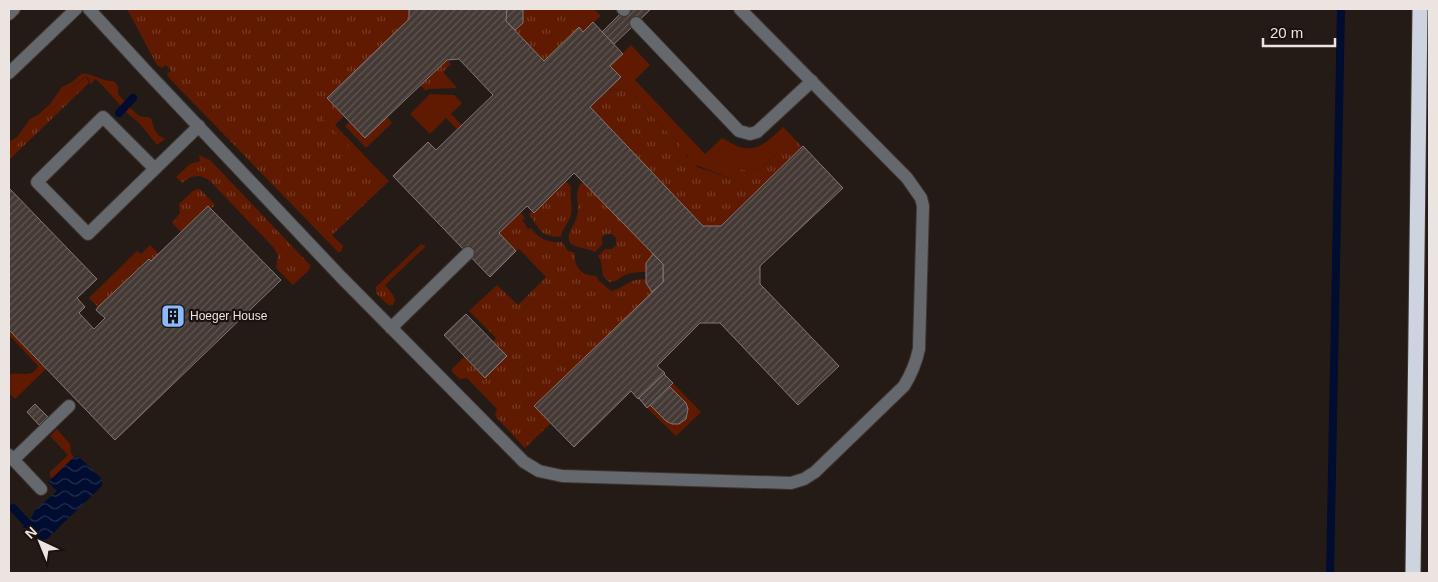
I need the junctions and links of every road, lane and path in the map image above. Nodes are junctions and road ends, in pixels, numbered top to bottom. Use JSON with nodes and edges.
{"nodes":[{"id":1,"x":14,"y":9,"type":"edge"},
{"id":2,"x":76,"y":9,"type":"edge"},
{"id":3,"x":89,"y":9,"type":"edge"},
{"id":4,"x":740,"y":9,"type":"edge"},
{"id":5,"x":1420,"y":9,"type":"edge"},
{"id":6,"x":9,"y":14,"type":"edge"},
{"id":7,"x":636,"y":23,"type":"dead end"},
{"id":8,"x":9,"y":73,"type":"edge"},
{"id":9,"x":812,"y":81,"type":"junction"},
{"id":10,"x":199,"y":126,"type":"junction"},
{"id":11,"x":155,"y":169,"type":"junction"},
{"id":12,"x":468,"y":254,"type":"dead end"},
{"id":13,"x":391,"y":328,"type":"junction"},
{"id":14,"x":69,"y":406,"type":"dead end"},
{"id":15,"x":11,"y":458,"type":"edge"},
{"id":16,"x":41,"y":489,"type":"dead end"},
{"id":17,"x":1414,"y":573,"type":"edge"}],
"edges":[{"from":1,"to":6,"type":"street"},
{"from":2,"to":8,"type":"street"},
{"from":3,"to":10,"type":"street"},
{"from":4,"to":9,"type":"street"},
{"from":5,"to":17,"type":"highway"},
{"from":7,"to":9,"type":"street"},
{"from":9,"to":13,"type":"street"},
{"from":10,"to":11,"type":"street"},
{"from":10,"to":13,"type":"street"},
{"from":11,"to":11,"type":"street"},
{"from":12,"to":13,"type":"street"},
{"from":14,"to":15,"type":"street"},
{"from":15,"to":16,"type":"street"}]}
